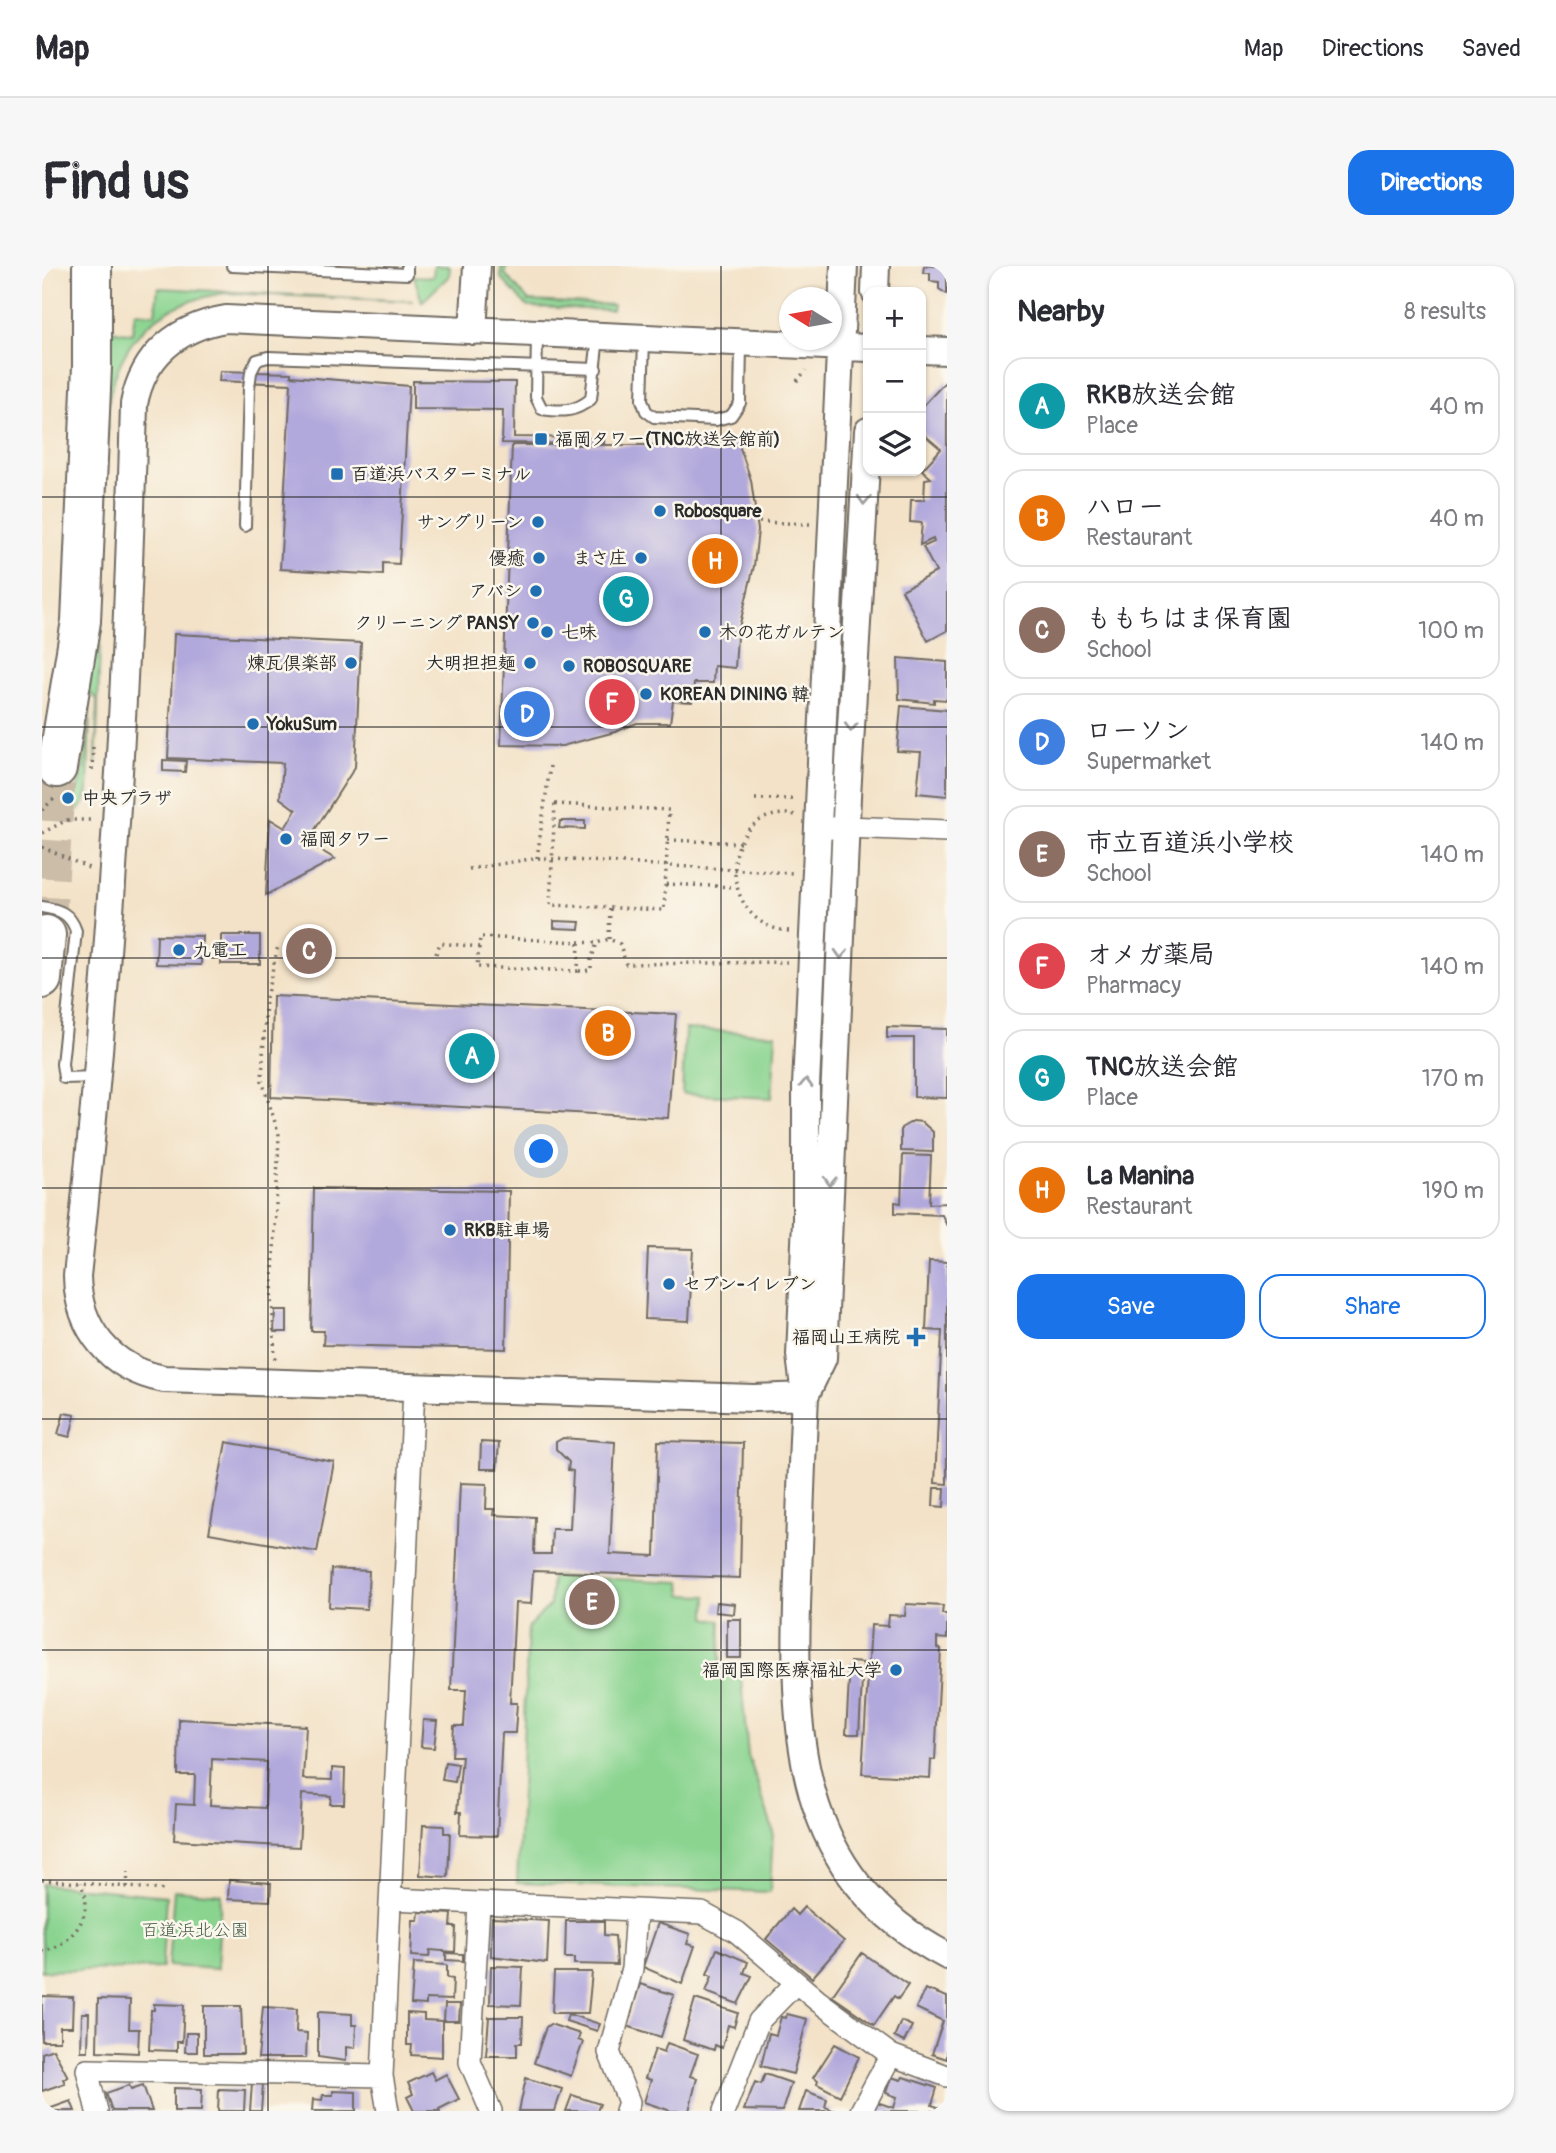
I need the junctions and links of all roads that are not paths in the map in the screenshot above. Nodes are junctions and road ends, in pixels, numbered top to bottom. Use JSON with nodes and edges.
{"nodes":[{"id":1,"x":66,"y":266,"type":"edge"},
{"id":2,"x":92,"y":266,"type":"edge"},
{"id":3,"x":232,"y":266,"type":"edge"},
{"id":4,"x":407,"y":266,"type":"edge"},
{"id":5,"x":477,"y":266,"type":"edge"},
{"id":6,"x":844,"y":266,"type":"edge"},
{"id":7,"x":876,"y":266,"type":"edge"},
{"id":8,"x":875,"y":287,"type":"edge"},
{"id":9,"x":842,"y":298,"type":"edge"},
{"id":10,"x":473,"y":331,"type":"junction"},
{"id":11,"x":537,"y":332,"type":"junction"},
{"id":12,"x":598,"y":334,"type":"junction"},
{"id":13,"x":644,"y":337,"type":"junction"},
{"id":14,"x":741,"y":341,"type":"junction"},
{"id":15,"x":779,"y":343,"type":"edge"},
{"id":16,"x":842,"y":345,"type":"edge"},
{"id":17,"x":863,"y":347,"type":"edge"},
{"id":18,"x":839,"y":350,"type":"edge"},
{"id":19,"x":926,"y":350,"type":"edge"},
{"id":20,"x":947,"y":351,"type":"edge"},
{"id":21,"x":538,"y":368,"type":"junction"},
{"id":22,"x":596,"y":369,"type":"junction"},
{"id":23,"x":866,"y":476,"type":"edge"},
{"id":24,"x":245,"y":526,"type":"dead end"},
{"id":25,"x":809,"y":823,"type":"junction"},
{"id":26,"x":846,"y":827,"type":"junction"},
{"id":27,"x":947,"y":831,"type":"edge"},
{"id":28,"x":44,"y":921,"type":"edge"},
{"id":29,"x":42,"y":979,"type":"edge"},
{"id":30,"x":99,"y":1077,"type":"junction"},
{"id":31,"x":414,"y":1388,"type":"junction"},
{"id":32,"x":805,"y":1396,"type":"junction"},
{"id":33,"x":392,"y":1899,"type":"junction"},
{"id":34,"x":479,"y":1905,"type":"junction"},
{"id":35,"x":636,"y":1911,"type":"junction"},
{"id":36,"x":947,"y":1956,"type":"edge"},
{"id":37,"x":796,"y":1983,"type":"junction"},
{"id":38,"x":891,"y":2055,"type":"junction"},
{"id":39,"x":382,"y":2076,"type":"junction"},
{"id":40,"x":947,"y":2076,"type":"edge"},
{"id":41,"x":97,"y":2111,"type":"edge"},
{"id":42,"x":388,"y":2111,"type":"edge"},
{"id":43,"x":491,"y":2111,"type":"edge"},
{"id":44,"x":626,"y":2111,"type":"edge"},
{"id":45,"x":724,"y":2111,"type":"edge"},
{"id":46,"x":861,"y":2111,"type":"edge"}],
"edges":[{"from":1,"to":2,"type":"highway"},
{"from":3,"to":4,"type":"lane"},
{"from":5,"to":10,"type":"street"},
{"from":6,"to":9,"type":"street"},
{"from":7,"to":8,"type":"street"},
{"from":10,"to":11,"type":"street"},
{"from":10,"to":30,"type":"street"},
{"from":11,"to":12,"type":"street"},
{"from":11,"to":21,"type":"lane"},
{"from":12,"to":13,"type":"street"},
{"from":12,"to":22,"type":"lane"},
{"from":13,"to":14,"type":"street"},
{"from":13,"to":14,"type":"lane"},
{"from":14,"to":15,"type":"street"},
{"from":16,"to":17,"type":"street"},
{"from":18,"to":25,"type":"street"},
{"from":19,"to":20,"type":"street"},
{"from":21,"to":22,"type":"lane"},
{"from":21,"to":22,"type":"lane"},
{"from":21,"to":24,"type":"lane"},
{"from":23,"to":26,"type":"street","one_way":true},
{"from":25,"to":26,"type":"street"},
{"from":32,"to":25,"type":"street","one_way":true},
{"from":26,"to":27,"type":"street"},
{"from":26,"to":32,"type":"street","one_way":true},
{"from":28,"to":29,"type":"highway"},
{"from":28,"to":30,"type":"lane"},
{"from":30,"to":31,"type":"street"},
{"from":31,"to":32,"type":"street"},
{"from":31,"to":33,"type":"street"},
{"from":32,"to":36,"type":"street"},
{"from":33,"to":34,"type":"street"},
{"from":33,"to":39,"type":"street"},
{"from":34,"to":35,"type":"street"},
{"from":34,"to":43,"type":"street"},
{"from":35,"to":37,"type":"street"},
{"from":35,"to":44,"type":"street"},
{"from":37,"to":38,"type":"street"},
{"from":37,"to":45,"type":"street"},
{"from":38,"to":40,"type":"street"},
{"from":38,"to":46,"type":"street"},
{"from":39,"to":41,"type":"street"},
{"from":39,"to":42,"type":"street"}]}
